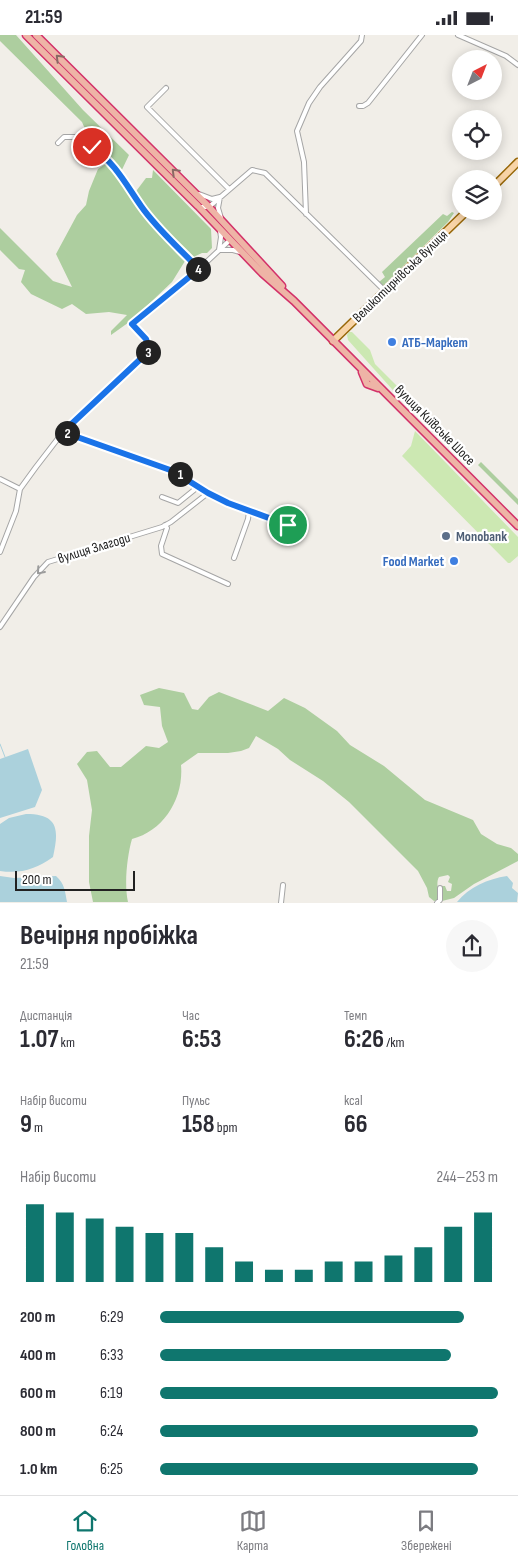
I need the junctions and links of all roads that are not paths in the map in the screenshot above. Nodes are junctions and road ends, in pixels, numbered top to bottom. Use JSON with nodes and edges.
{"nodes":[{"id":1,"x":26,"y":35,"type":"edge"},
{"id":2,"x":36,"y":35,"type":"edge"},
{"id":3,"x":362,"y":35,"type":"edge"},
{"id":4,"x":422,"y":35,"type":"edge"},
{"id":5,"x":458,"y":35,"type":"edge"},
{"id":6,"x":518,"y":65,"type":"edge"},
{"id":7,"x":166,"y":87,"type":"dead end"},
{"id":8,"x":358,"y":106,"type":"dead end"},
{"id":9,"x":58,"y":143,"type":"dead end"},
{"id":10,"x":518,"y":162,"type":"edge"},
{"id":11,"x":502,"y":178,"type":"edge"},
{"id":12,"x":229,"y":189,"type":"junction"},
{"id":13,"x":195,"y":192,"type":"junction"},
{"id":14,"x":220,"y":197,"type":"junction"},
{"id":15,"x":198,"y":207,"type":"junction"},
{"id":16,"x":210,"y":207,"type":"junction"},
{"id":17,"x":306,"y":214,"type":"junction"},
{"id":18,"x":210,"y":218,"type":"junction"},
{"id":19,"x":221,"y":218,"type":"junction"},
{"id":20,"x":458,"y":220,"type":"edge"},
{"id":21,"x":228,"y":226,"type":"junction"},
{"id":22,"x":219,"y":229,"type":"junction"},
{"id":23,"x":230,"y":240,"type":"junction"},
{"id":24,"x":219,"y":250,"type":"junction"},
{"id":25,"x":246,"y":251,"type":"junction"},
{"id":26,"x":199,"y":269,"type":"junction"},
{"id":27,"x":385,"y":291,"type":"junction"},
{"id":28,"x":334,"y":341,"type":"junction"},
{"id":29,"x":63,"y":432,"type":"junction"},
{"id":30,"x":0,"y":479,"type":"edge"},
{"id":31,"x":199,"y":486,"type":"junction"},
{"id":32,"x":20,"y":491,"type":"junction"},
{"id":33,"x":208,"y":493,"type":"junction"},
{"id":34,"x":162,"y":497,"type":"dead end"},
{"id":35,"x":249,"y":511,"type":"junction"},
{"id":36,"x":166,"y":525,"type":"junction"},
{"id":37,"x":288,"y":525,"type":"dead end"},
{"id":38,"x":518,"y":526,"type":"edge"},
{"id":39,"x":0,"y":552,"type":"edge"},
{"id":40,"x":234,"y":558,"type":"dead end"},
{"id":41,"x":228,"y":584,"type":"dead end"},
{"id":42,"x":0,"y":627,"type":"edge"},
{"id":43,"x":283,"y":885,"type":"dead end"},
{"id":44,"x":440,"y":888,"type":"dead end"},
{"id":45,"x":282,"y":903,"type":"edge"},
{"id":46,"x":438,"y":903,"type":"edge"}],
"edges":[{"from":1,"to":15,"type":"highway"},
{"from":13,"to":2,"type":"highway","one_way":true},
{"from":3,"to":17,"type":"street"},
{"from":4,"to":8,"type":"street"},
{"from":5,"to":6,"type":"street"},
{"from":7,"to":12,"type":"street"},
{"from":9,"to":26,"type":"street"},
{"from":10,"to":11,"type":"main road"},
{"from":12,"to":14,"type":"street"},
{"from":12,"to":17,"type":"street"},
{"from":13,"to":14,"type":"street"},
{"from":13,"to":16,"type":"highway"},
{"from":14,"to":16,"type":"street"},
{"from":14,"to":19,"type":"street"},
{"from":15,"to":16,"type":"street"},
{"from":15,"to":18,"type":"highway"},
{"from":16,"to":18,"type":"street"},
{"from":16,"to":19,"type":"highway"},
{"from":17,"to":27,"type":"street"},
{"from":18,"to":22,"type":"highway"},
{"from":19,"to":21,"type":"highway"},
{"from":20,"to":27,"type":"main road","name":"Великотирнівська вулиця"},
{"from":21,"to":23,"type":"street"},
{"from":21,"to":25,"type":"highway"},
{"from":22,"to":23,"type":"highway"},
{"from":22,"to":24,"type":"street"},
{"from":23,"to":24,"type":"street"},
{"from":23,"to":25,"type":"highway"},
{"from":24,"to":25,"type":"street"},
{"from":24,"to":26,"type":"street"},
{"from":25,"to":28,"type":"highway"},
{"from":26,"to":29,"type":"street"},
{"from":27,"to":28,"type":"main road","name":"Великотирнівська вулиця"},
{"from":28,"to":38,"type":"highway","name":"вулиця Київське Шосе"},
{"from":29,"to":31,"type":"street"},
{"from":29,"to":32,"type":"street"},
{"from":30,"to":32,"type":"street"},
{"from":31,"to":33,"type":"street"},
{"from":31,"to":34,"type":"street"},
{"from":32,"to":39,"type":"street"},
{"from":33,"to":35,"type":"street"},
{"from":33,"to":36,"type":"street","name":"вулиця Злагоди"},
{"from":35,"to":37,"type":"street"},
{"from":35,"to":40,"type":"street"},
{"from":36,"to":41,"type":"street"},
{"from":36,"to":42,"type":"street","name":"вулиця Злагоди","one_way":true},
{"from":43,"to":45,"type":"street"},
{"from":44,"to":46,"type":"street"}]}
